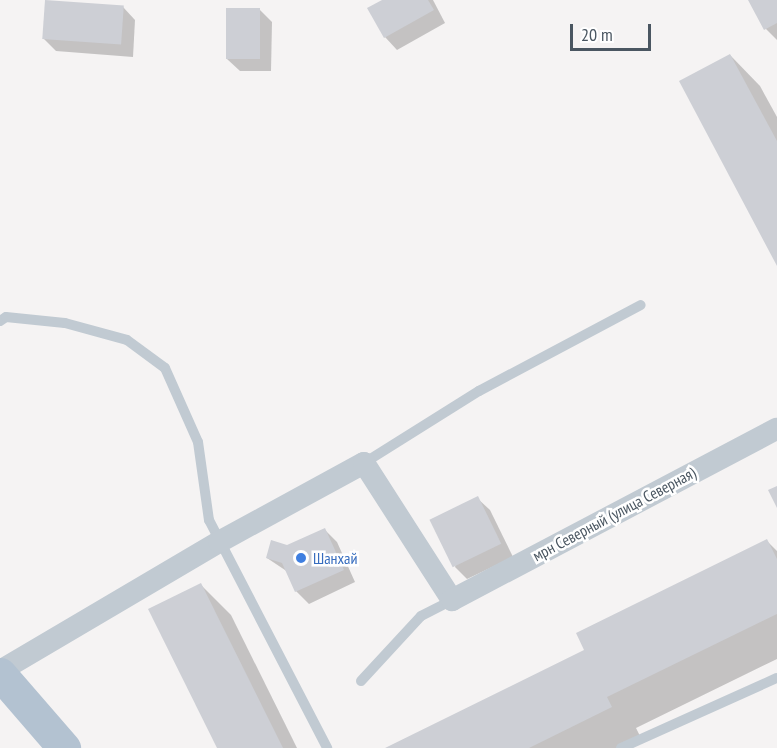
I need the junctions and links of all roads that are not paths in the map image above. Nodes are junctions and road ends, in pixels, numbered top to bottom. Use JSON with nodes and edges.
{"nodes":[{"id":1,"x":641,"y":305,"type":"dead end"},
{"id":2,"x":0,"y":321,"type":"edge"},
{"id":3,"x":777,"y":429,"type":"edge"},
{"id":4,"x":364,"y":463,"type":"junction"},
{"id":5,"x":219,"y":542,"type":"junction"},
{"id":6,"x":452,"y":600,"type":"junction"},
{"id":7,"x":0,"y":673,"type":"edge"},
{"id":8,"x":777,"y":678,"type":"edge"},
{"id":9,"x":361,"y":681,"type":"dead end"},
{"id":10,"x":63,"y":748,"type":"edge"},
{"id":11,"x":327,"y":748,"type":"edge"},
{"id":12,"x":621,"y":748,"type":"edge"}],
"edges":[{"from":1,"to":4,"type":"lane"},
{"from":2,"to":5,"type":"lane"},
{"from":3,"to":6,"type":"street","name":"мрн Северный (улица Северная)"},
{"from":4,"to":5,"type":"street"},
{"from":4,"to":6,"type":"street"},
{"from":5,"to":7,"type":"street"},
{"from":5,"to":11,"type":"lane"},
{"from":6,"to":9,"type":"lane"},
{"from":7,"to":10,"type":"main road"},
{"from":8,"to":12,"type":"lane"}]}
